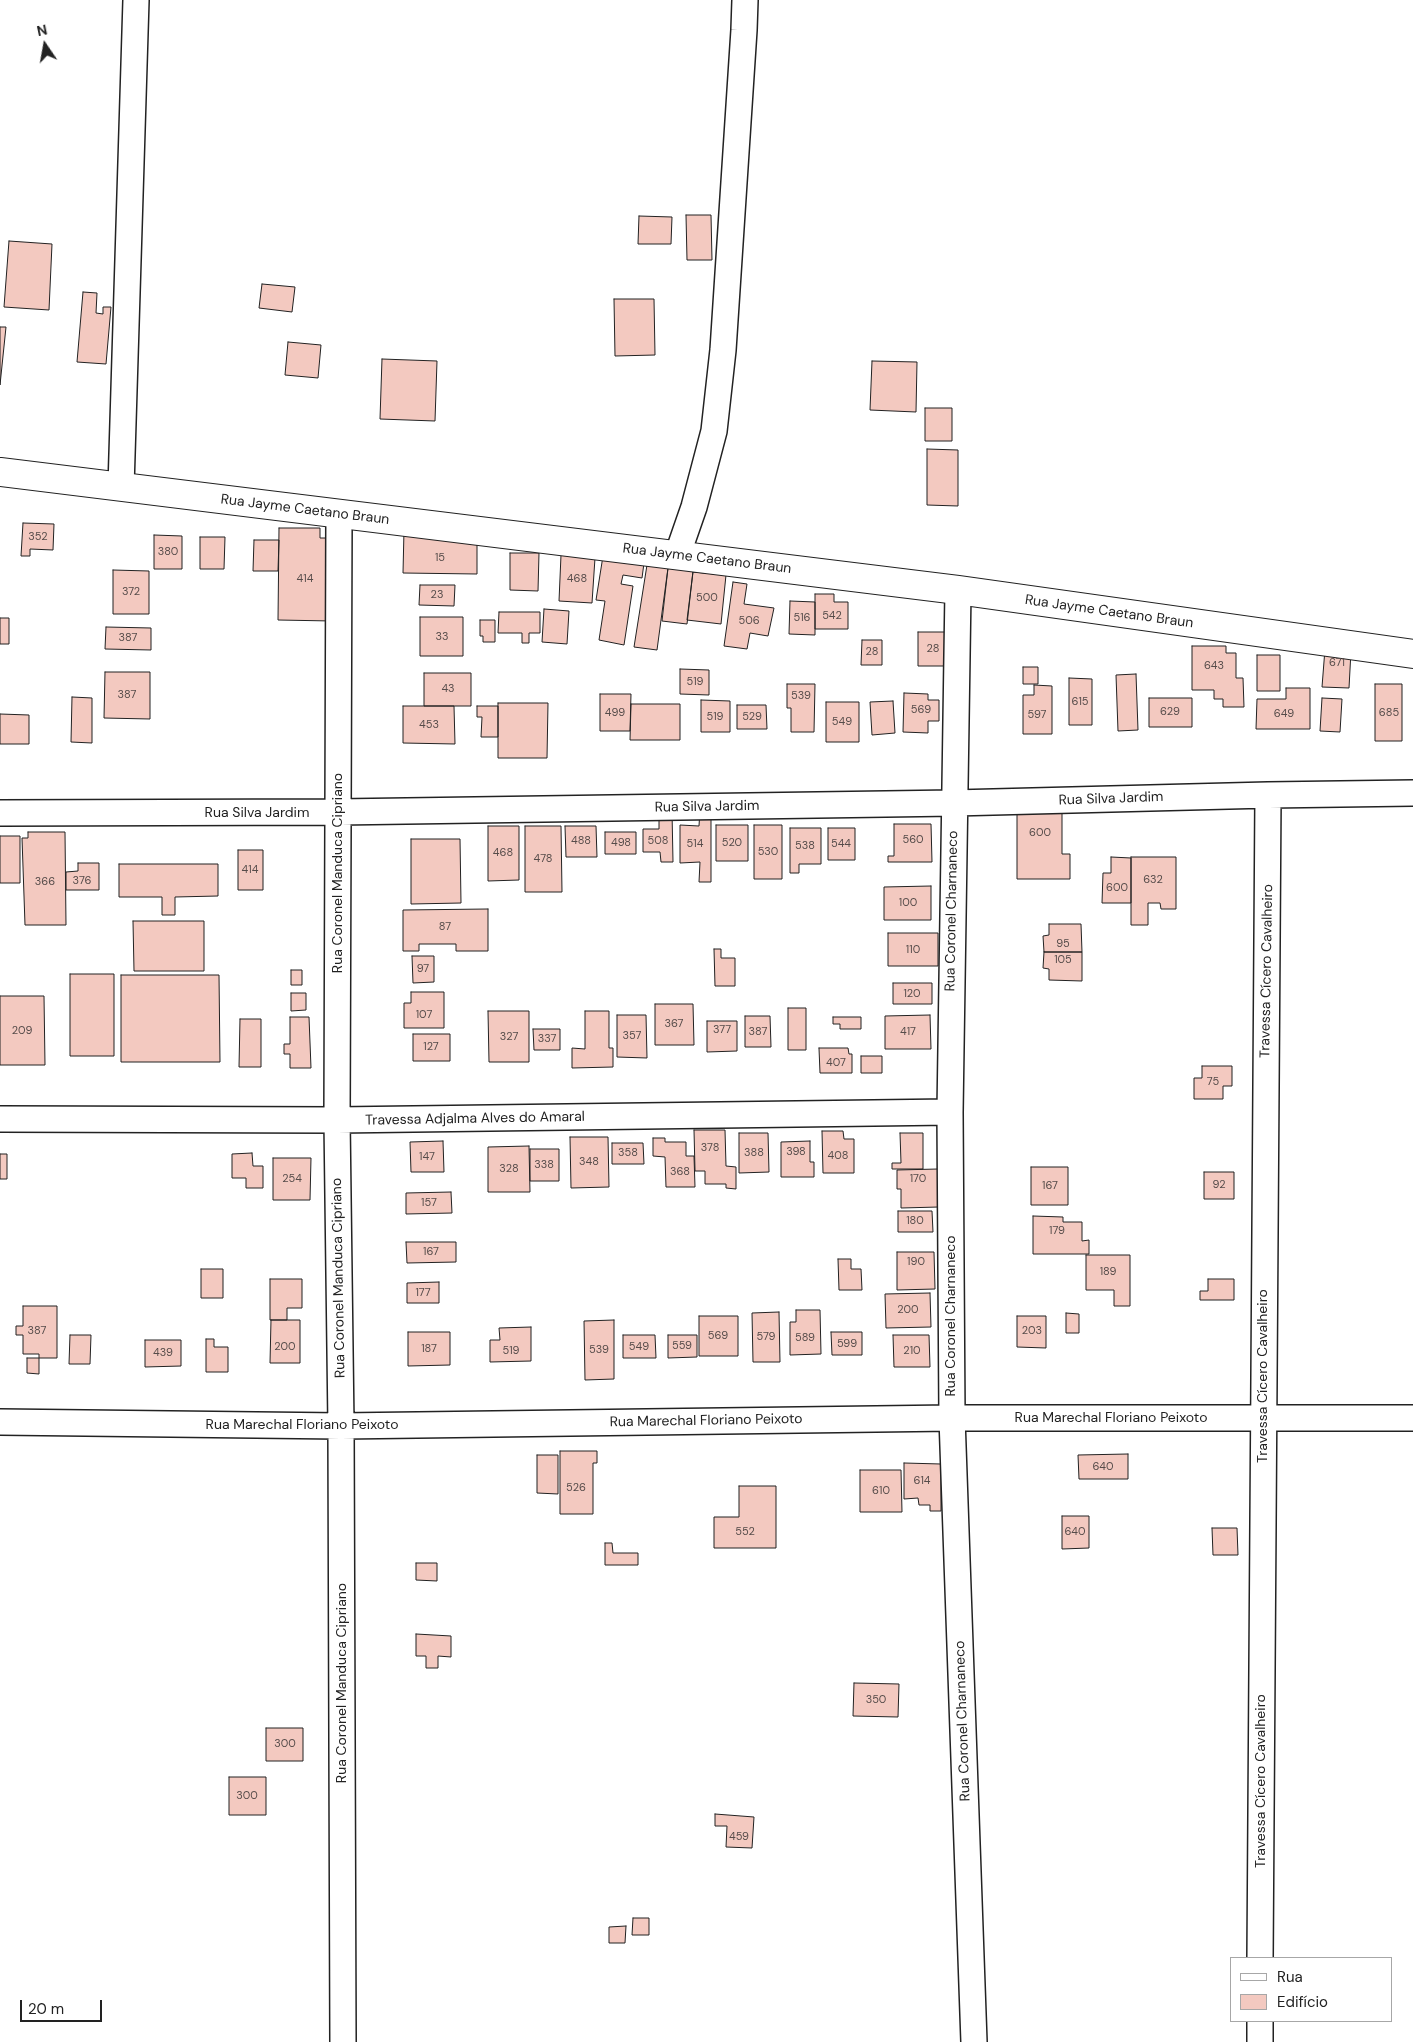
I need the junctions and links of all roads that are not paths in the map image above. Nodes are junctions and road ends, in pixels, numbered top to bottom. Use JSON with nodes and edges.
{"nodes":[{"id":1,"x":136,"y":0,"type":"edge"},
{"id":2,"x":745,"y":0,"type":"edge"},
{"id":3,"x":0,"y":472,"type":"edge"},
{"id":4,"x":121,"y":487,"type":"junction"},
{"id":5,"x":339,"y":514,"type":"junction"},
{"id":6,"x":677,"y":556,"type":"junction"},
{"id":7,"x":958,"y":590,"type":"junction"},
{"id":8,"x":1413,"y":654,"type":"edge"},
{"id":9,"x":1413,"y":793,"type":"edge"},
{"id":10,"x":1268,"y":794,"type":"junction"},
{"id":11,"x":954,"y":803,"type":"junction"},
{"id":12,"x":338,"y":812,"type":"junction"},
{"id":13,"x":0,"y":813,"type":"edge"},
{"id":14,"x":950,"y":1112,"type":"junction"},
{"id":15,"x":0,"y":1119,"type":"edge"},
{"id":16,"x":337,"y":1120,"type":"junction"},
{"id":17,"x":952,"y":1418,"type":"junction"},
{"id":18,"x":1263,"y":1418,"type":"junction"},
{"id":19,"x":1413,"y":1418,"type":"edge"},
{"id":20,"x":0,"y":1422,"type":"edge"},
{"id":21,"x":341,"y":1426,"type":"junction"},
{"id":22,"x":1260,"y":1957,"type":"edge"},
{"id":23,"x":1260,"y":2022,"type":"edge"},
{"id":24,"x":343,"y":2042,"type":"edge"},
{"id":25,"x":974,"y":2042,"type":"edge"},
{"id":26,"x":1260,"y":2042,"type":"edge"}],
"edges":[{"from":1,"to":4,"type":"street"},
{"from":2,"to":6,"type":"street"},
{"from":3,"to":4,"type":"street","name":"Rua Jayme Caetano Braun"},
{"from":4,"to":5,"type":"street","name":"Rua Jayme Caetano Braun"},
{"from":5,"to":6,"type":"street","name":"Rua Jayme Caetano Braun"},
{"from":5,"to":12,"type":"street","name":"Rua Coronel Manduca Cipriano"},
{"from":6,"to":7,"type":"street","name":"Rua Jayme Caetano Braun"},
{"from":7,"to":8,"type":"street","name":"Rua Jayme Caetano Braun"},
{"from":7,"to":11,"type":"street","name":"Rua Coronel Charnaneco"},
{"from":9,"to":10,"type":"street","name":"Rua Silva Jardim"},
{"from":10,"to":11,"type":"street","name":"Rua Silva Jardim"},
{"from":10,"to":18,"type":"street","name":"Travessa Cícero Cavalheiro"},
{"from":11,"to":12,"type":"street","name":"Rua Silva Jardim"},
{"from":11,"to":14,"type":"street","name":"Rua Coronel Charnaneco"},
{"from":12,"to":13,"type":"street","name":"Rua Silva Jardim"},
{"from":12,"to":16,"type":"street","name":"Rua Coronel Manduca Cipriano"},
{"from":14,"to":16,"type":"street","name":"Travessa Adjalma Alves do Amaral"},
{"from":14,"to":17,"type":"street","name":"Rua Coronel Charnaneco"},
{"from":15,"to":16,"type":"street","name":"Travessa Adjalma Alves do Amaral"},
{"from":16,"to":21,"type":"street","name":"Rua Coronel Manduca Cipriano"},
{"from":17,"to":18,"type":"street","name":"Rua Marechal Floriano Peixoto"},
{"from":17,"to":21,"type":"street","name":"Rua Marechal Floriano Peixoto"},
{"from":17,"to":25,"type":"street","name":"Rua Coronel Charnaneco"},
{"from":18,"to":19,"type":"street","name":"Rua Marechal Floriano Peixoto"},
{"from":18,"to":22,"type":"street","name":"Travessa Cícero Cavalheiro"},
{"from":20,"to":21,"type":"street","name":"Rua Marechal Floriano Peixoto"},
{"from":21,"to":24,"type":"street","name":"Rua Coronel Manduca Cipriano"},
{"from":23,"to":26,"type":"street"}]}
